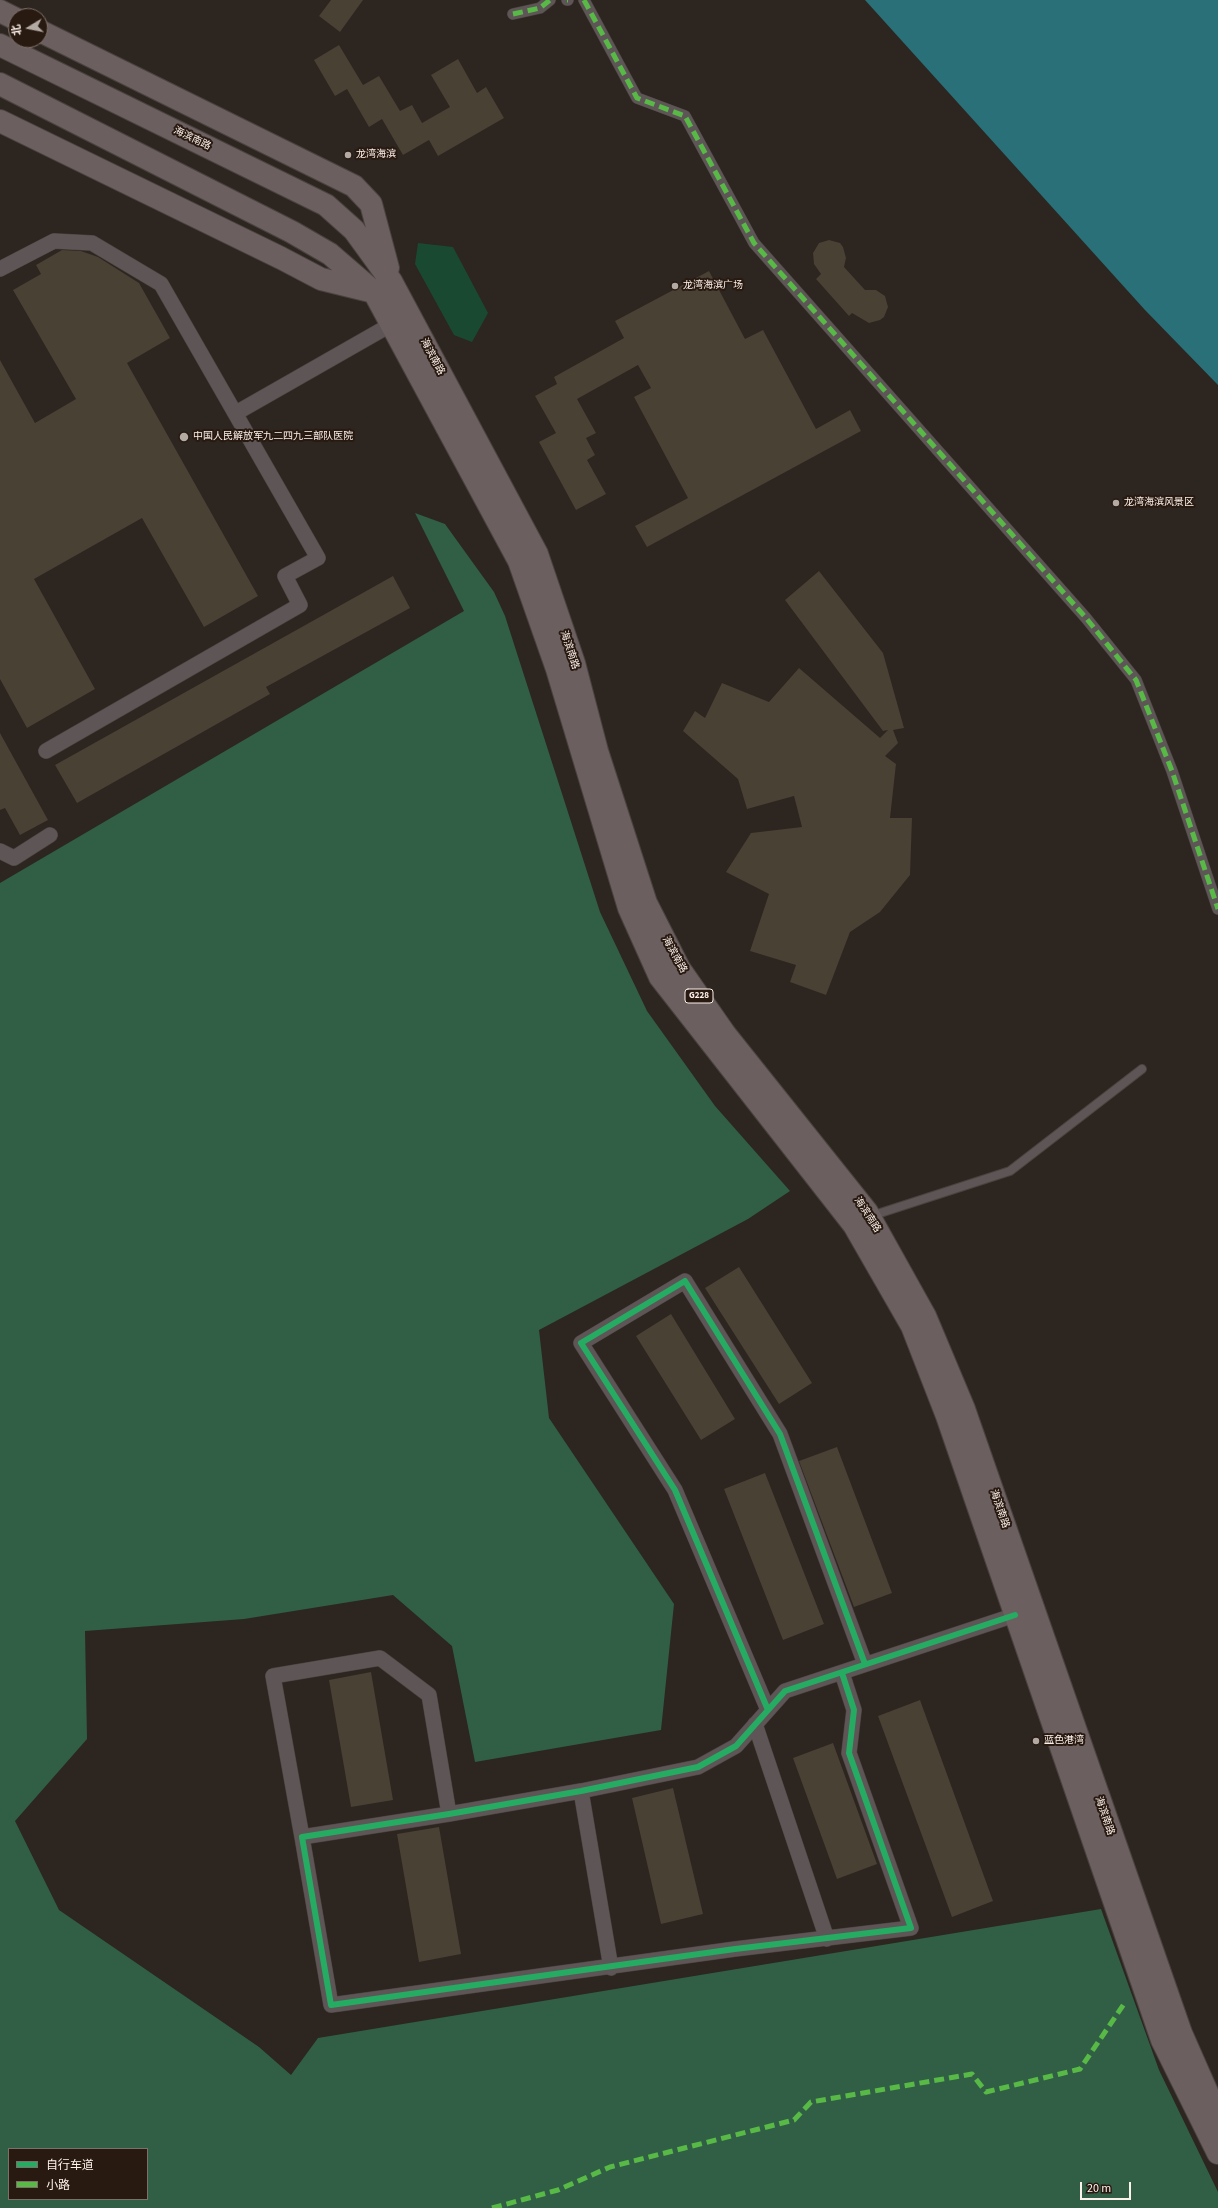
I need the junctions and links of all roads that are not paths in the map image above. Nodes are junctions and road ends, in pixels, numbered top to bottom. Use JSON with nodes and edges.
{"nodes":[{"id":1,"x":550,"y":0,"type":"edge"},
{"id":2,"x":584,"y":0,"type":"edge"},
{"id":3,"x":513,"y":14,"type":"dead end"},
{"id":4,"x":48,"y":35,"type":"edge"},
{"id":5,"x":0,"y":45,"type":"edge"},
{"id":6,"x":0,"y":84,"type":"edge"},
{"id":7,"x":0,"y":121,"type":"edge"},
{"id":8,"x":0,"y":269,"type":"edge"},
{"id":9,"x":383,"y":286,"type":"junction"},
{"id":10,"x":392,"y":324,"type":"junction"},
{"id":11,"x":236,"y":413,"type":"junction"},
{"id":12,"x":46,"y":751,"type":"dead end"},
{"id":13,"x":50,"y":835,"type":"dead end"},
{"id":14,"x":0,"y":851,"type":"edge"},
{"id":15,"x":1218,"y":909,"type":"edge"},
{"id":16,"x":1142,"y":1069,"type":"dead end"},
{"id":17,"x":870,"y":1217,"type":"junction"},
{"id":18,"x":1015,"y":1615,"type":"junction"},
{"id":19,"x":865,"y":1664,"type":"junction"},
{"id":20,"x":842,"y":1672,"type":"junction"},
{"id":21,"x":768,"y":1710,"type":"junction"},
{"id":22,"x":755,"y":1724,"type":"junction"},
{"id":23,"x":581,"y":1791,"type":"junction"},
{"id":24,"x":449,"y":1814,"type":"junction"},
{"id":25,"x":302,"y":1837,"type":"junction"},
{"id":26,"x":827,"y":1939,"type":"junction"},
{"id":27,"x":611,"y":1968,"type":"junction"},
{"id":28,"x":1218,"y":2117,"type":"edge"},
{"id":29,"x":1218,"y":2153,"type":"edge"}],
"edges":[{"from":1,"to":3,"type":"street"},
{"from":2,"to":15,"type":"street"},
{"from":4,"to":9,"type":"highway"},
{"from":5,"to":9,"type":"highway","name":"海滨南路","number":"G228"},
{"from":6,"to":9,"type":"highway","name":"海滨南路","number":"G228"},
{"from":7,"to":9,"type":"highway"},
{"from":8,"to":11,"type":"street"},
{"from":9,"to":10,"type":"highway","name":"海滨南路","number":"G228"},
{"from":9,"to":17,"type":"highway","name":"海滨南路","number":"G228"},
{"from":10,"to":11,"type":"street"},
{"from":10,"to":18,"type":"highway","name":"海滨南路","number":"G228"},
{"from":11,"to":12,"type":"street"},
{"from":13,"to":14,"type":"street"},
{"from":16,"to":17,"type":"lane"},
{"from":17,"to":28,"type":"highway","name":"海滨南路","number":"G228"},
{"from":18,"to":19,"type":"street"},
{"from":18,"to":29,"type":"highway","name":"海滨南路","number":"G228"},
{"from":19,"to":20,"type":"street"},
{"from":19,"to":21,"type":"street"},
{"from":20,"to":21,"type":"street"},
{"from":20,"to":26,"type":"street"},
{"from":21,"to":22,"type":"street"},
{"from":22,"to":23,"type":"street"},
{"from":22,"to":26,"type":"street"},
{"from":23,"to":24,"type":"street"},
{"from":23,"to":27,"type":"street"},
{"from":24,"to":25,"type":"street"},
{"from":24,"to":25,"type":"street"},
{"from":25,"to":27,"type":"street"},
{"from":26,"to":27,"type":"street"}]}
